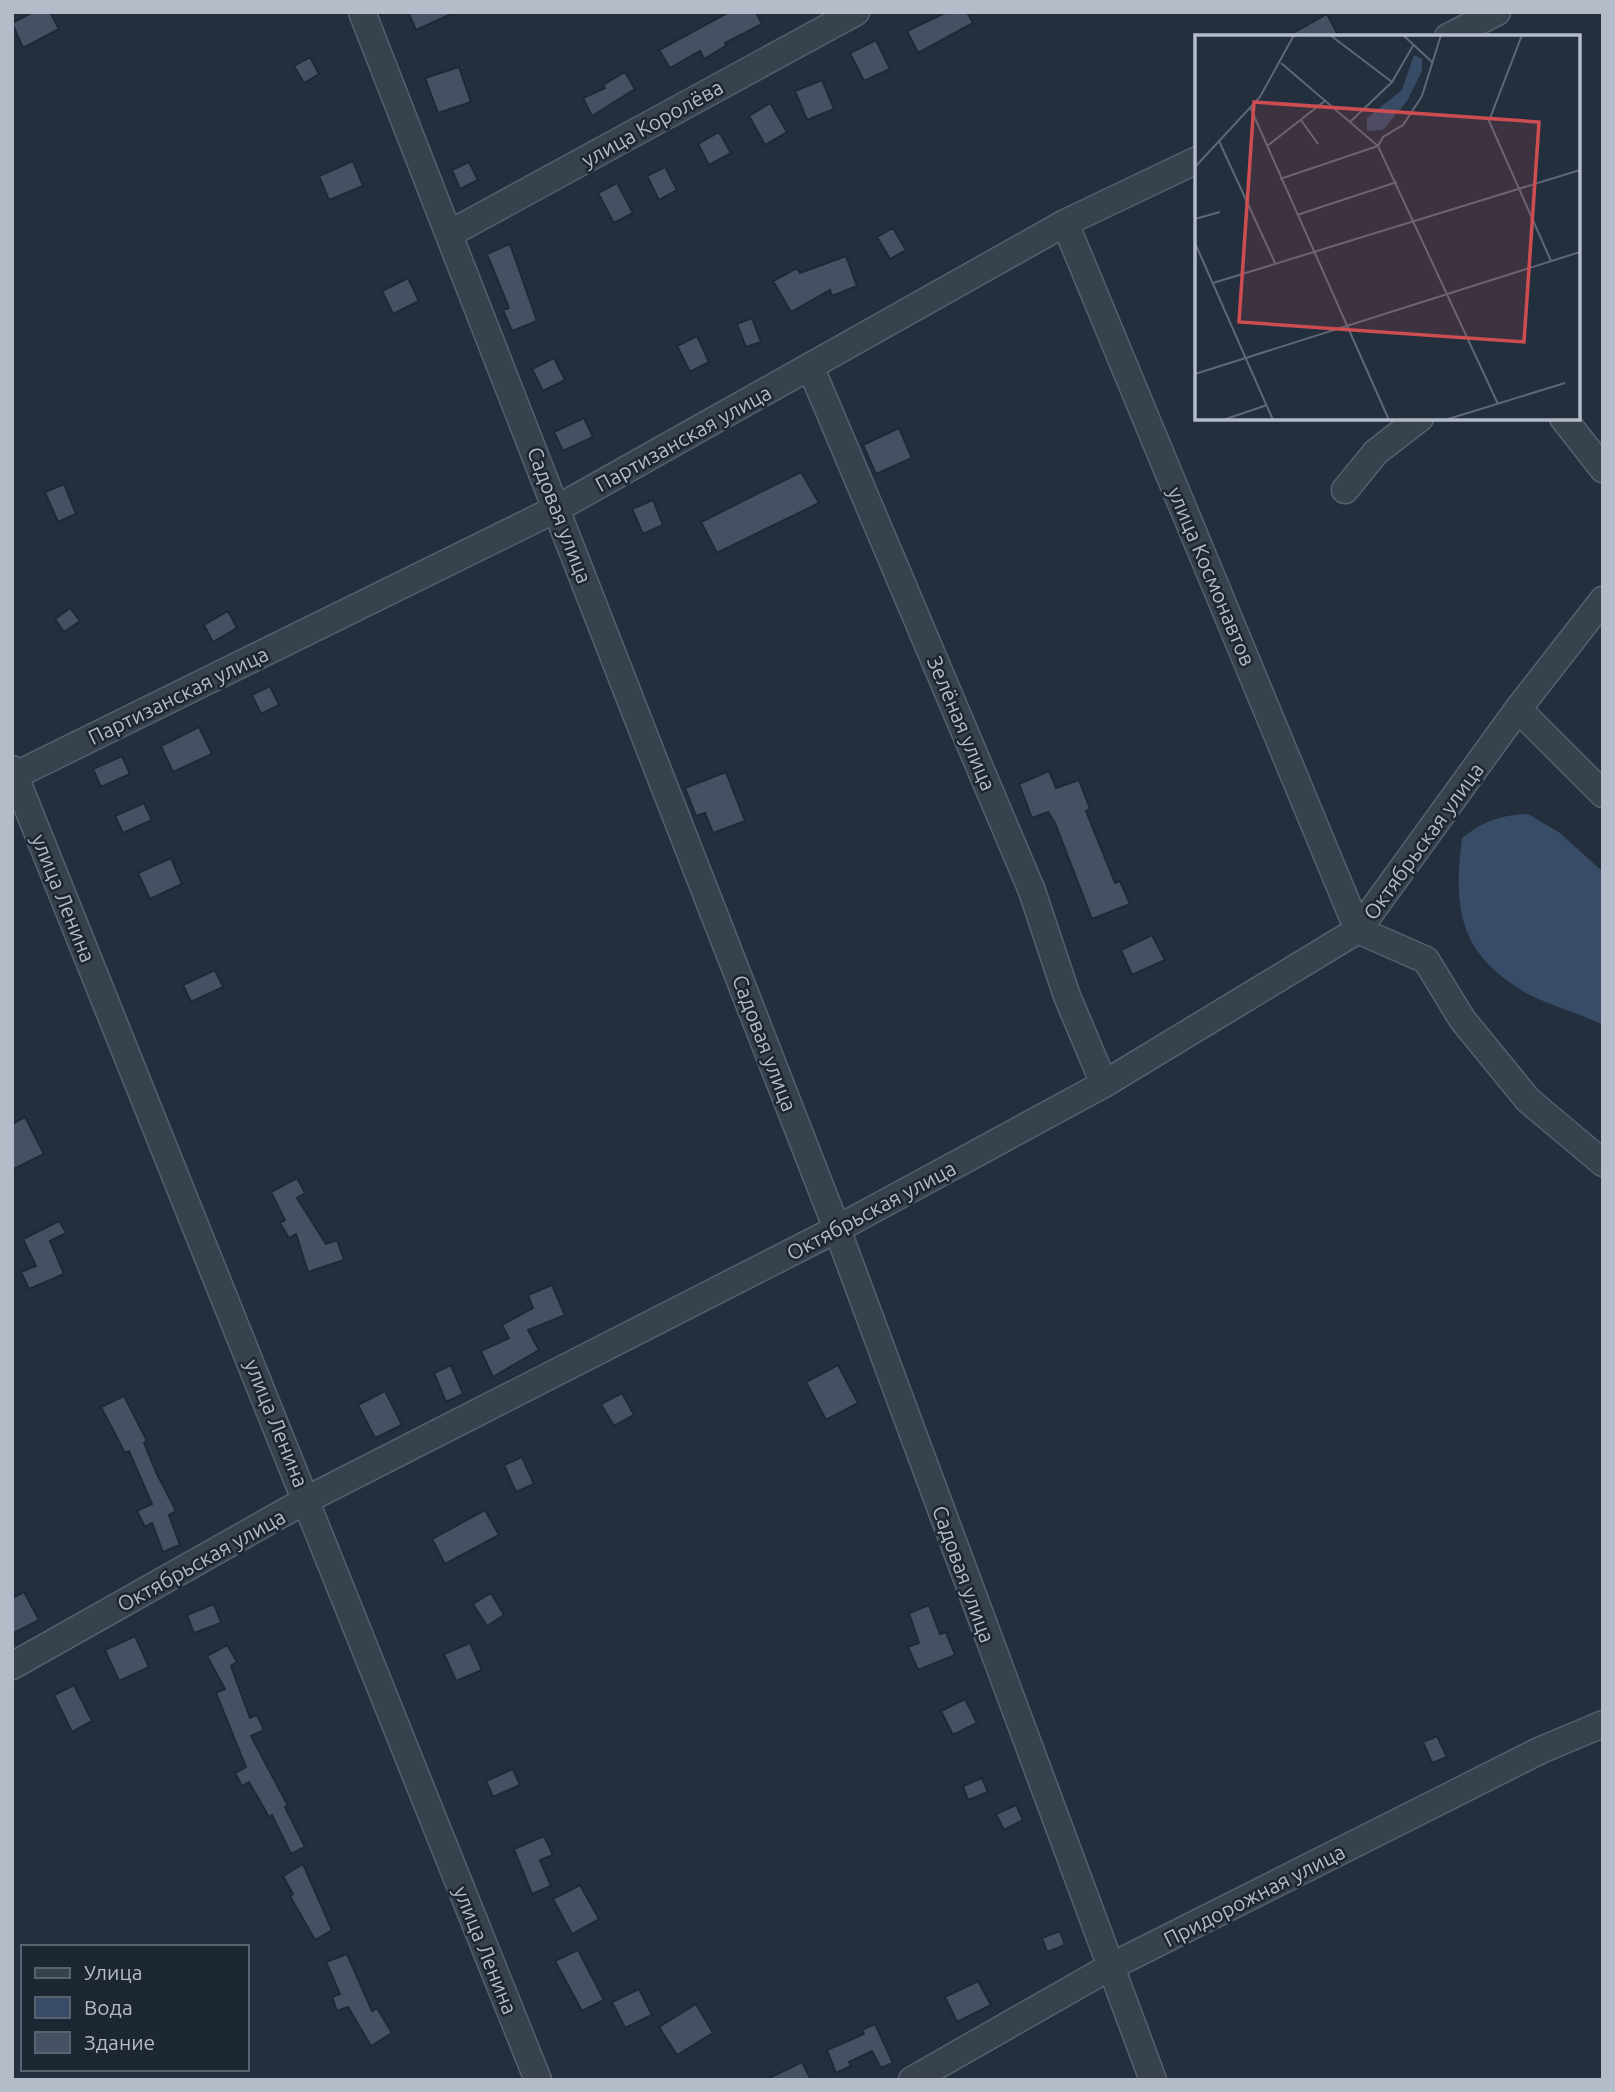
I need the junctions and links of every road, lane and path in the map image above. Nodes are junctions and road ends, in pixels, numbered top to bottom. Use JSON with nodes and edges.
{"nodes":[{"id":1,"x":362,"y":12,"type":"edge"},
{"id":2,"x":856,"y":12,"type":"edge"},
{"id":3,"x":1497,"y":12,"type":"edge"},
{"id":4,"x":1452,"y":35,"type":"edge"},
{"id":5,"x":1195,"y":161,"type":"edge"},
{"id":6,"x":1065,"y":223,"type":"junction"},
{"id":7,"x":449,"y":234,"type":"junction"},
{"id":8,"x":810,"y":366,"type":"junction"},
{"id":9,"x":1417,"y":420,"type":"edge"},
{"id":10,"x":1565,"y":420,"type":"edge"},
{"id":11,"x":1603,"y":469,"type":"edge"},
{"id":12,"x":1345,"y":490,"type":"dead end"},
{"id":13,"x":558,"y":508,"type":"junction"},
{"id":14,"x":1603,"y":600,"type":"edge"},
{"id":15,"x":1518,"y":709,"type":"junction"},
{"id":16,"x":13,"y":774,"type":"edge"},
{"id":17,"x":1603,"y":794,"type":"edge"},
{"id":18,"x":1358,"y":930,"type":"junction"},
{"id":19,"x":1104,"y":1084,"type":"junction"},
{"id":20,"x":1603,"y":1163,"type":"edge"},
{"id":21,"x":837,"y":1229,"type":"junction"},
{"id":22,"x":307,"y":1499,"type":"junction"},
{"id":23,"x":12,"y":1666,"type":"edge"},
{"id":24,"x":1603,"y":1724,"type":"edge"},
{"id":25,"x":1110,"y":1968,"type":"junction"},
{"id":26,"x":538,"y":2080,"type":"edge"},
{"id":27,"x":912,"y":2080,"type":"edge"},
{"id":28,"x":1153,"y":2080,"type":"edge"}],
"edges":[{"from":1,"to":7,"type":"street","name":"Садовая улица"},
{"from":2,"to":7,"type":"street","name":"улица Королёва"},
{"from":3,"to":4,"type":"street"},
{"from":5,"to":6,"type":"street","name":"Партизанская улица"},
{"from":6,"to":8,"type":"street","name":"Партизанская улица"},
{"from":6,"to":18,"type":"street","name":"улица Космонавтов"},
{"from":7,"to":13,"type":"street","name":"Садовая улица"},
{"from":8,"to":13,"type":"street","name":"Партизанская улица"},
{"from":8,"to":19,"type":"street","name":"Зелёная улица"},
{"from":9,"to":12,"type":"street"},
{"from":10,"to":11,"type":"street"},
{"from":13,"to":16,"type":"street","name":"Партизанская улица"},
{"from":13,"to":21,"type":"street","name":"Садовая улица"},
{"from":14,"to":15,"type":"street","name":"Октябрьская улица"},
{"from":15,"to":17,"type":"street"},
{"from":15,"to":18,"type":"street","name":"Октябрьская улица"},
{"from":16,"to":22,"type":"street","name":"улица Ленина"},
{"from":18,"to":19,"type":"street","name":"Октябрьская улица"},
{"from":18,"to":20,"type":"street"},
{"from":19,"to":21,"type":"street","name":"Октябрьская улица"},
{"from":21,"to":22,"type":"street","name":"Октябрьская улица"},
{"from":21,"to":25,"type":"street","name":"Садовая улица"},
{"from":22,"to":23,"type":"street","name":"Октябрьская улица"},
{"from":22,"to":26,"type":"street","name":"улица Ленина"},
{"from":24,"to":25,"type":"street","name":"Придорожная улица"},
{"from":25,"to":27,"type":"street","name":"Придорожная улица"},
{"from":25,"to":28,"type":"street","name":"Садовая улица"}]}
